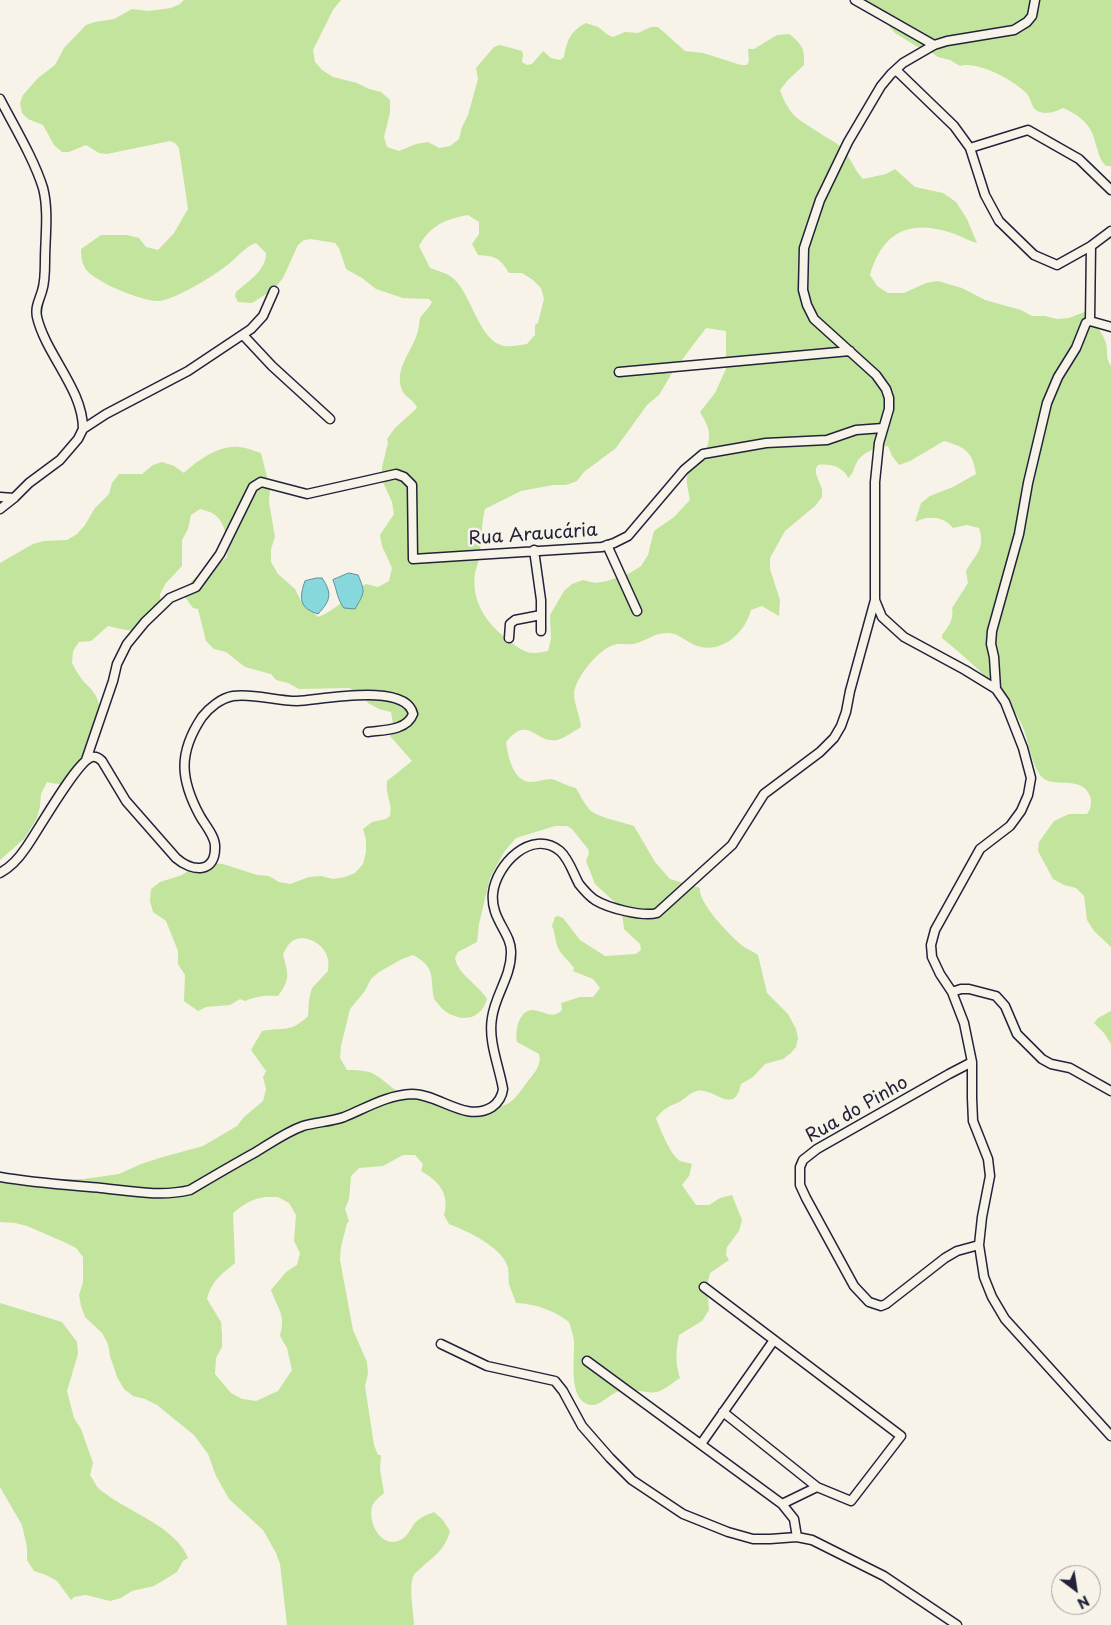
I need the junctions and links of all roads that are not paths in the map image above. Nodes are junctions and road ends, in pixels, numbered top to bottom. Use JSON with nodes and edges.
{"nodes":[{"id":1,"x":854,"y":0,"type":"edge"},
{"id":2,"x":1035,"y":0,"type":"edge"},
{"id":3,"x":934,"y":45,"type":"junction"},
{"id":4,"x":896,"y":70,"type":"junction"},
{"id":5,"x":0,"y":99,"type":"edge"},
{"id":6,"x":970,"y":148,"type":"junction"},
{"id":7,"x":1111,"y":190,"type":"edge"},
{"id":8,"x":1111,"y":231,"type":"edge"},
{"id":9,"x":1092,"y":246,"type":"junction"},
{"id":10,"x":274,"y":292,"type":"dead end"},
{"id":11,"x":1090,"y":321,"type":"junction"},
{"id":12,"x":1111,"y":327,"type":"edge"},
{"id":13,"x":243,"y":335,"type":"junction"},
{"id":14,"x":850,"y":351,"type":"junction"},
{"id":15,"x":619,"y":372,"type":"dead end"},
{"id":16,"x":330,"y":419,"type":"dead end"},
{"id":17,"x":883,"y":428,"type":"junction"},
{"id":18,"x":83,"y":429,"type":"junction"},
{"id":19,"x":0,"y":497,"type":"edge"},
{"id":20,"x":14,"y":498,"type":"junction"},
{"id":21,"x":0,"y":509,"type":"edge"},
{"id":22,"x":607,"y":545,"type":"junction"},
{"id":23,"x":534,"y":550,"type":"junction"},
{"id":24,"x":875,"y":600,"type":"junction"},
{"id":25,"x":637,"y":611,"type":"dead end"},
{"id":26,"x":541,"y":615,"type":"junction"},
{"id":27,"x":541,"y":631,"type":"dead end"},
{"id":28,"x":509,"y":638,"type":"dead end"},
{"id":29,"x":996,"y":689,"type":"junction"},
{"id":30,"x":368,"y":732,"type":"dead end"},
{"id":31,"x":86,"y":760,"type":"junction"},
{"id":32,"x":0,"y":873,"type":"edge"},
{"id":33,"x":952,"y":992,"type":"junction"},
{"id":34,"x":972,"y":1062,"type":"junction"},
{"id":35,"x":1111,"y":1091,"type":"edge"},
{"id":36,"x":0,"y":1178,"type":"edge"},
{"id":37,"x":979,"y":1245,"type":"junction"},
{"id":38,"x":704,"y":1287,"type":"dead end"},
{"id":39,"x":774,"y":1340,"type":"junction"},
{"id":40,"x":441,"y":1344,"type":"dead end"},
{"id":41,"x":587,"y":1361,"type":"dead end"},
{"id":42,"x":723,"y":1412,"type":"junction"},
{"id":43,"x":1111,"y":1436,"type":"edge"},
{"id":44,"x":701,"y":1444,"type":"junction"},
{"id":45,"x":817,"y":1487,"type":"junction"},
{"id":46,"x":782,"y":1504,"type":"junction"},
{"id":47,"x":797,"y":1537,"type":"junction"},
{"id":48,"x":957,"y":1625,"type":"edge"}],
"edges":[{"from":1,"to":3,"type":"street"},
{"from":2,"to":3,"type":"street"},
{"from":3,"to":4,"type":"street"},
{"from":4,"to":6,"type":"street"},
{"from":4,"to":14,"type":"street"},
{"from":5,"to":18,"type":"street"},
{"from":6,"to":7,"type":"street"},
{"from":6,"to":9,"type":"street"},
{"from":8,"to":9,"type":"street"},
{"from":9,"to":11,"type":"street"},
{"from":10,"to":13,"type":"street"},
{"from":11,"to":12,"type":"street"},
{"from":11,"to":29,"type":"street"},
{"from":13,"to":16,"type":"street"},
{"from":13,"to":18,"type":"street"},
{"from":14,"to":15,"type":"street"},
{"from":14,"to":17,"type":"street"},
{"from":17,"to":22,"type":"street","name":"Rua Araucária"},
{"from":17,"to":24,"type":"street"},
{"from":18,"to":20,"type":"street"},
{"from":19,"to":20,"type":"street"},
{"from":20,"to":21,"type":"street"},
{"from":22,"to":23,"type":"street","name":"Rua Araucária"},
{"from":22,"to":25,"type":"street"},
{"from":23,"to":26,"type":"street"},
{"from":23,"to":31,"type":"street","name":"Rua Araucária"},
{"from":24,"to":29,"type":"street"},
{"from":24,"to":36,"type":"street"},
{"from":26,"to":27,"type":"street"},
{"from":26,"to":28,"type":"street"},
{"from":29,"to":33,"type":"street"},
{"from":30,"to":31,"type":"street"},
{"from":31,"to":32,"type":"street"},
{"from":33,"to":34,"type":"street"},
{"from":33,"to":35,"type":"street"},
{"from":34,"to":37,"type":"street"},
{"from":34,"to":37,"type":"street","name":"Rua do Pinho"},
{"from":37,"to":43,"type":"street"},
{"from":38,"to":39,"type":"street"},
{"from":39,"to":42,"type":"street"},
{"from":39,"to":45,"type":"street"},
{"from":40,"to":47,"type":"street"},
{"from":41,"to":44,"type":"street"},
{"from":42,"to":44,"type":"street"},
{"from":42,"to":45,"type":"street"},
{"from":44,"to":46,"type":"street"},
{"from":45,"to":46,"type":"street"},
{"from":46,"to":47,"type":"street"},
{"from":47,"to":48,"type":"street"}]}
